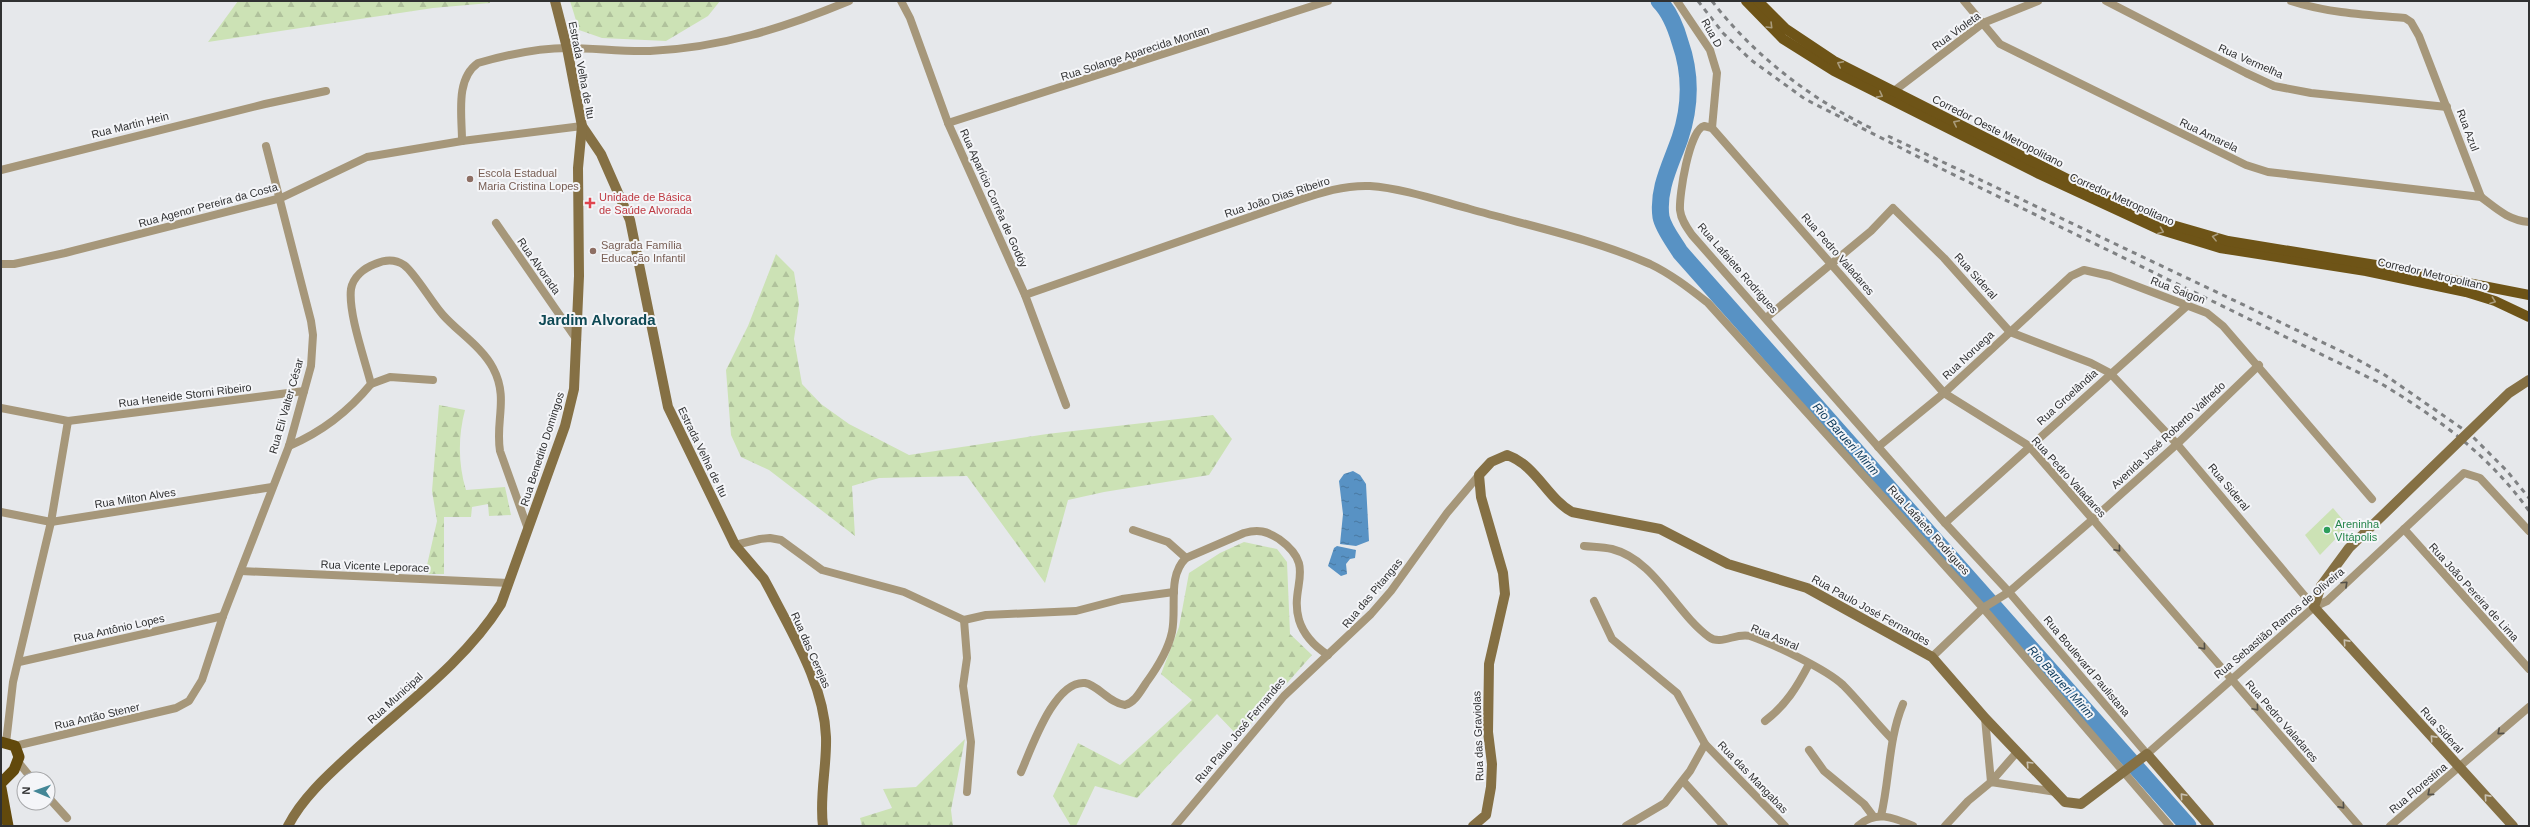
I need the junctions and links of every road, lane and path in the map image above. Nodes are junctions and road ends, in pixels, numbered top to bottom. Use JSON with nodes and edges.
{"nodes":[{"id":1,"x":555,"y":1,"type":"edge"},
{"id":2,"x":848,"y":1,"type":"edge"},
{"id":3,"x":901,"y":1,"type":"edge"},
{"id":4,"x":1328,"y":1,"type":"edge"},
{"id":5,"x":1677,"y":1,"type":"edge"},
{"id":6,"x":1746,"y":1,"type":"edge"},
{"id":7,"x":1758,"y":1,"type":"edge"},
{"id":8,"x":1964,"y":1,"type":"edge"},
{"id":9,"x":2038,"y":1,"type":"edge"},
{"id":10,"x":2106,"y":1,"type":"edge"},
{"id":11,"x":2291,"y":1,"type":"edge"},
{"id":12,"x":1983,"y":23,"type":"junction"},
{"id":13,"x":567,"y":48,"type":"junction"},
{"id":14,"x":326,"y":91,"type":"dead end"},
{"id":15,"x":1894,"y":91,"type":"junction"},
{"id":16,"x":2447,"y":107,"type":"junction"},
{"id":17,"x":948,"y":123,"type":"junction"},
{"id":18,"x":582,"y":126,"type":"junction"},
{"id":19,"x":1712,"y":128,"type":"junction"},
{"id":20,"x":462,"y":141,"type":"junction"},
{"id":21,"x":266,"y":146,"type":"dead end"},
{"id":22,"x":1,"y":170,"type":"edge"},
{"id":23,"x":2482,"y":196,"type":"junction"},
{"id":24,"x":281,"y":198,"type":"junction"},
{"id":25,"x":2529,"y":222,"type":"edge"},
{"id":26,"x":496,"y":223,"type":"dead end"},
{"id":27,"x":1632,"y":258,"type":"joint"},
{"id":28,"x":1,"y":264,"type":"edge"},
{"id":29,"x":1831,"y":264,"type":"junction"},
{"id":30,"x":2071,"y":276,"type":"joint"},
{"id":31,"x":1025,"y":296,"type":"junction"},
{"id":32,"x":2529,"y":296,"type":"edge"},
{"id":33,"x":2188,"y":305,"type":"junction"},
{"id":34,"x":2529,"y":317,"type":"edge"},
{"id":35,"x":1766,"y":318,"type":"junction"},
{"id":36,"x":2010,"y":332,"type":"junction"},
{"id":37,"x":578,"y":341,"type":"junction"},
{"id":38,"x":2258,"y":365,"type":"junction"},
{"id":39,"x":2110,"y":373,"type":"junction"},
{"id":40,"x":433,"y":380,"type":"dead end"},
{"id":41,"x":2529,"y":380,"type":"edge"},
{"id":42,"x":371,"y":384,"type":"junction"},
{"id":43,"x":304,"y":391,"type":"junction"},
{"id":44,"x":1944,"y":393,"type":"junction"},
{"id":45,"x":1066,"y":405,"type":"dead end"},
{"id":46,"x":1,"y":408,"type":"edge"},
{"id":47,"x":68,"y":421,"type":"junction"},
{"id":48,"x":2177,"y":444,"type":"junction"},
{"id":49,"x":289,"y":446,"type":"junction"},
{"id":50,"x":2029,"y":446,"type":"junction"},
{"id":51,"x":1878,"y":447,"type":"junction"},
{"id":52,"x":1479,"y":475,"type":"junction"},
{"id":53,"x":272,"y":487,"type":"junction"},
{"id":54,"x":2372,"y":499,"type":"dead end"},
{"id":55,"x":1,"y":512,"type":"edge"},
{"id":56,"x":2092,"y":520,"type":"junction"},
{"id":57,"x":51,"y":522,"type":"junction"},
{"id":58,"x":1945,"y":524,"type":"junction"},
{"id":59,"x":528,"y":529,"type":"junction"},
{"id":60,"x":2404,"y":529,"type":"junction"},
{"id":61,"x":1133,"y":530,"type":"dead end"},
{"id":62,"x":2529,"y":531,"type":"edge"},
{"id":63,"x":735,"y":545,"type":"junction"},
{"id":64,"x":1584,"y":546,"type":"dead end"},
{"id":65,"x":1186,"y":558,"type":"junction"},
{"id":66,"x":240,"y":571,"type":"junction"},
{"id":67,"x":509,"y":583,"type":"junction"},
{"id":68,"x":1174,"y":592,"type":"junction"},
{"id":69,"x":2006,"y":593,"type":"junction"},
{"id":70,"x":1594,"y":601,"type":"dead end"},
{"id":71,"x":1986,"y":606,"type":"junction"},
{"id":72,"x":2314,"y":607,"type":"junction"},
{"id":73,"x":223,"y":616,"type":"junction"},
{"id":74,"x":964,"y":620,"type":"junction"},
{"id":75,"x":1328,"y":655,"type":"junction"},
{"id":76,"x":1932,"y":657,"type":"junction"},
{"id":77,"x":19,"y":662,"type":"junction"},
{"id":78,"x":1809,"y":664,"type":"junction"},
{"id":79,"x":2529,"y":669,"type":"edge"},
{"id":80,"x":2230,"y":679,"type":"junction"},
{"id":81,"x":183,"y":704,"type":"joint"},
{"id":82,"x":1903,"y":704,"type":"dead end"},
{"id":83,"x":2529,"y":707,"type":"edge"},
{"id":84,"x":1985,"y":718,"type":"junction"},
{"id":85,"x":1765,"y":722,"type":"dead end"},
{"id":86,"x":1892,"y":739,"type":"junction"},
{"id":87,"x":7,"y":744,"type":"edge"},
{"id":88,"x":1705,"y":744,"type":"junction"},
{"id":89,"x":1809,"y":750,"type":"dead end"},
{"id":90,"x":2017,"y":752,"type":"junction"},
{"id":91,"x":2145,"y":756,"type":"junction"},
{"id":92,"x":19,"y":763,"type":"junction"},
{"id":93,"x":2460,"y":767,"type":"junction"},
{"id":94,"x":26,"y":771,"type":"edge"},
{"id":95,"x":2127,"y":771,"type":"junction"},
{"id":96,"x":1021,"y":772,"type":"dead end"},
{"id":97,"x":1683,"y":781,"type":"junction"},
{"id":98,"x":1991,"y":782,"type":"junction"},
{"id":99,"x":1,"y":783,"type":"edge"},
{"id":100,"x":1,"y":788,"type":"edge"},
{"id":101,"x":967,"y":792,"type":"dead end"},
{"id":102,"x":2056,"y":792,"type":"junction"},
{"id":103,"x":56,"y":806,"type":"edge"},
{"id":104,"x":1877,"y":816,"type":"junction"},
{"id":105,"x":67,"y":818,"type":"dead end"},
{"id":106,"x":8,"y":826,"type":"edge"},
{"id":107,"x":288,"y":826,"type":"edge"},
{"id":108,"x":823,"y":826,"type":"edge"},
{"id":109,"x":1175,"y":826,"type":"edge"},
{"id":110,"x":1473,"y":826,"type":"edge"},
{"id":111,"x":1626,"y":826,"type":"edge"},
{"id":112,"x":1724,"y":826,"type":"edge"},
{"id":113,"x":1785,"y":826,"type":"edge"},
{"id":114,"x":1858,"y":826,"type":"edge"},
{"id":115,"x":1913,"y":826,"type":"edge"},
{"id":116,"x":1945,"y":826,"type":"edge"},
{"id":117,"x":2170,"y":826,"type":"edge"},
{"id":118,"x":2209,"y":826,"type":"edge"},
{"id":119,"x":2359,"y":826,"type":"edge"},
{"id":120,"x":2390,"y":826,"type":"edge"},
{"id":121,"x":2513,"y":826,"type":"edge"}],
"edges":[{"from":1,"to":13,"type":"main road","name":"Estrada Velha de Itu"},
{"from":2,"to":13,"type":"street"},
{"from":3,"to":17,"type":"street","name":"Rua Aparício Corrêa de Godóy"},
{"from":4,"to":17,"type":"street","name":"Rua Solange Aparecida Montan"},
{"from":5,"to":19,"type":"street","name":"Rua D"},
{"from":6,"to":34,"type":"main road","name":"Corredor Metropolitano","one_way":true},
{"from":15,"to":7,"type":"main road","name":"Corredor Oeste Metropolitano","one_way":true},
{"from":8,"to":12,"type":"street","name":"Rua Amarela"},
{"from":9,"to":12,"type":"street","name":"Rua Violeta"},
{"from":10,"to":16,"type":"street","name":"Rua Vermelha"},
{"from":11,"to":16,"type":"street","name":"Rua Azul"},
{"from":12,"to":15,"type":"street","name":"Rua Violeta"},
{"from":12,"to":23,"type":"street","name":"Rua Amarela"},
{"from":13,"to":18,"type":"main road","name":"Estrada Velha de Itu"},
{"from":13,"to":20,"type":"street"},
{"from":14,"to":22,"type":"street","name":"Rua Martin Hein"},
{"from":32,"to":15,"type":"main road","name":"Corredor Oeste Metropolitano","one_way":true},
{"from":16,"to":23,"type":"street","name":"Rua Azul"},
{"from":17,"to":31,"type":"street","name":"Rua Aparício Corrêa de Godóy"},
{"from":18,"to":20,"type":"street","name":"Rua Agenor Pereira da Costa"},
{"from":18,"to":37,"type":"main road","name":"Rua Benedito Domingos"},
{"from":18,"to":63,"type":"main road","name":"Estrada Velha de Itu"},
{"from":19,"to":29,"type":"street","name":"Rua Pedro Valadares"},
{"from":19,"to":35,"type":"street","name":"Rua Lafaiete Rodrigues"},
{"from":20,"to":24,"type":"street","name":"Rua Agenor Pereira da Costa"},
{"from":21,"to":24,"type":"street","name":"Rua Eli Valter César"},
{"from":23,"to":25,"type":"street","name":"Rua Azul"},
{"from":24,"to":28,"type":"street","name":"Rua Agenor Pereira da Costa"},
{"from":24,"to":43,"type":"street","name":"Rua Eli Valter César"},
{"from":26,"to":37,"type":"street","name":"Rua Alvorada"},
{"from":27,"to":31,"type":"street","name":"Rua João Dias Ribeiro"},
{"from":27,"to":71,"type":"street","name":"Rua Lafaiete Rodrigues"},
{"from":29,"to":35,"type":"street"},
{"from":29,"to":36,"type":"street","name":"Rua Sideral"},
{"from":29,"to":44,"type":"street","name":"Rua Pedro Valadares"},
{"from":30,"to":33,"type":"street","name":"Rua Saigon"},
{"from":30,"to":36,"type":"street","name":"Rua Noruega"},
{"from":31,"to":45,"type":"street","name":"Rua Aparício Corrêa de Godóy"},
{"from":33,"to":38,"type":"street","name":"Rua Saigon"},
{"from":33,"to":39,"type":"street","name":"Rua Groelândia"},
{"from":35,"to":51,"type":"street","name":"Rua Lafaiete Rodrigues"},
{"from":36,"to":39,"type":"street","name":"Rua Sideral"},
{"from":36,"to":44,"type":"street","name":"Rua Noruega"},
{"from":37,"to":59,"type":"main road","name":"Rua Benedito Domingos"},
{"from":38,"to":48,"type":"street","name":"Avenida José Roberto Valfredo"},
{"from":38,"to":54,"type":"street"},
{"from":39,"to":48,"type":"street","name":"Rua Sideral"},
{"from":39,"to":50,"type":"street","name":"Rua Groelândia"},
{"from":40,"to":42,"type":"street"},
{"from":41,"to":72,"type":"main road","bridge":true},
{"from":42,"to":49,"type":"street"},
{"from":42,"to":59,"type":"street"},
{"from":43,"to":47,"type":"street","name":"Rua Heneide Storni Ribeiro"},
{"from":43,"to":49,"type":"street","name":"Rua Eli Valter César"},
{"from":44,"to":50,"type":"street","name":"Rua Pedro Valadares"},
{"from":44,"to":51,"type":"street","name":"Rua Noruega"},
{"from":46,"to":47,"type":"street","name":"Rua Heneide Storni Ribeiro"},
{"from":47,"to":57,"type":"street"},
{"from":48,"to":56,"type":"street","name":"Avenida José Roberto Valfredo"},
{"from":48,"to":72,"type":"street","name":"Rua Sideral"},
{"from":49,"to":53,"type":"street","name":"Rua Eli Valter César"},
{"from":50,"to":56,"type":"street","name":"Rua Pedro Valadares"},
{"from":50,"to":58,"type":"street","name":"Rua Groelândia"},
{"from":51,"to":58,"type":"street","name":"Rua Lafaiete Rodrigues"},
{"from":52,"to":75,"type":"street","name":"Rua das Pitangas"},
{"from":52,"to":76,"type":"main road","name":"Rua Paulo José Fernandes"},
{"from":52,"to":110,"type":"main road","name":"Rua das Graviolas"},
{"from":53,"to":57,"type":"street","name":"Rua Milton Alves"},
{"from":53,"to":66,"type":"street","name":"Rua Eli Valter César"},
{"from":55,"to":57,"type":"street","name":"Rua Milton Alves"},
{"from":56,"to":69,"type":"street","name":"Avenida José Roberto Valfredo"},
{"from":56,"to":80,"type":"street","name":"Rua Pedro Valadares","one_way":true},
{"from":57,"to":77,"type":"street"},
{"from":58,"to":69,"type":"street","name":"Rua Lafaiete Rodrigues"},
{"from":59,"to":67,"type":"main road","name":"Rua Benedito Domingos"},
{"from":60,"to":62,"type":"street","name":"Rua Sebastião Ramos de Oliveira"},
{"from":72,"to":60,"type":"street","name":"Rua Sebastião Ramos de Oliveira","one_way":true},
{"from":60,"to":79,"type":"street","name":"Rua João Pereira de Lima"},
{"from":61,"to":65,"type":"street"},
{"from":63,"to":74,"type":"street"},
{"from":63,"to":108,"type":"main road","name":"Rua das Cerejas"},
{"from":64,"to":78,"type":"street","name":"Rua Astral"},
{"from":65,"to":68,"type":"street"},
{"from":65,"to":75,"type":"street"},
{"from":66,"to":67,"type":"street","name":"Rua Vicente Leporace"},
{"from":66,"to":73,"type":"street","name":"Rua Eli Valter César"},
{"from":67,"to":107,"type":"main road","name":"Rua Municipal"},
{"from":68,"to":74,"type":"street"},
{"from":68,"to":96,"type":"street"},
{"from":69,"to":71,"type":"street","name":"Avenida José Roberto Valfredo"},
{"from":69,"to":91,"type":"street","name":"Rua Boulevard Paulistana"},
{"from":70,"to":88,"type":"street","name":"Rua das Mangabas"},
{"from":71,"to":76,"type":"street","name":"Avenida José Roberto Valfredo"},
{"from":71,"to":95,"type":"street","name":"Rua Lafaiete Rodrigues"},
{"from":72,"to":80,"type":"street","name":"Rua Sebastião Ramos de Oliveira"},
{"from":93,"to":72,"type":"main road","name":"Rua Sideral","one_way":true},
{"from":73,"to":77,"type":"street","name":"Rua Antônio Lopes"},
{"from":73,"to":81,"type":"street","name":"Rua Eli Valter César"},
{"from":74,"to":101,"type":"street"},
{"from":75,"to":109,"type":"street","name":"Rua Paulo José Fernandes"},
{"from":76,"to":84,"type":"main road","name":"Rua Paulo José Fernandes"},
{"from":77,"to":87,"type":"street"},
{"from":78,"to":85,"type":"street"},
{"from":78,"to":86,"type":"street","name":"Rua Astral"},
{"from":80,"to":91,"type":"street","name":"Rua Sebastião Ramos de Oliveira"},
{"from":80,"to":119,"type":"street","name":"Rua Pedro Valadares","one_way":true},
{"from":81,"to":87,"type":"street","name":"Rua Antão Stener"},
{"from":82,"to":86,"type":"street"},
{"from":83,"to":93,"type":"street","name":"Rua Florestina","one_way":true},
{"from":84,"to":90,"type":"main road","name":"Rua Paulo José Fernandes"},
{"from":84,"to":98,"type":"street"},
{"from":86,"to":104,"type":"street"},
{"from":87,"to":92,"type":"highway"},
{"from":88,"to":97,"type":"street","name":"Rua das Mangabas"},
{"from":88,"to":113,"type":"street","name":"Rua das Mangabas"},
{"from":89,"to":104,"type":"street"},
{"from":90,"to":98,"type":"street"},
{"from":102,"to":90,"type":"main road","name":"Rua Paulo José Fernandes","one_way":true},
{"from":91,"to":95,"type":"main road","name":"Rua Sebastião Ramos de Oliveira"},
{"from":118,"to":91,"type":"main road","one_way":true},
{"from":92,"to":94,"type":"street"},
{"from":92,"to":99,"type":"highway"},
{"from":93,"to":120,"type":"street","name":"Rua Florestina","one_way":true},
{"from":121,"to":93,"type":"main road","name":"Rua Sideral","one_way":true},
{"from":95,"to":102,"type":"main road","name":"Rua Paulo José Fernandes"},
{"from":95,"to":117,"type":"street","name":"Rua Lafaiete Rodrigues"},
{"from":97,"to":111,"type":"street","name":"Rua das Mangabas"},
{"from":97,"to":112,"type":"street"},
{"from":98,"to":102,"type":"street"},
{"from":98,"to":116,"type":"street"},
{"from":100,"to":106,"type":"highway"},
{"from":103,"to":105,"type":"street"},
{"from":104,"to":114,"type":"street"},
{"from":104,"to":115,"type":"street"}]}
